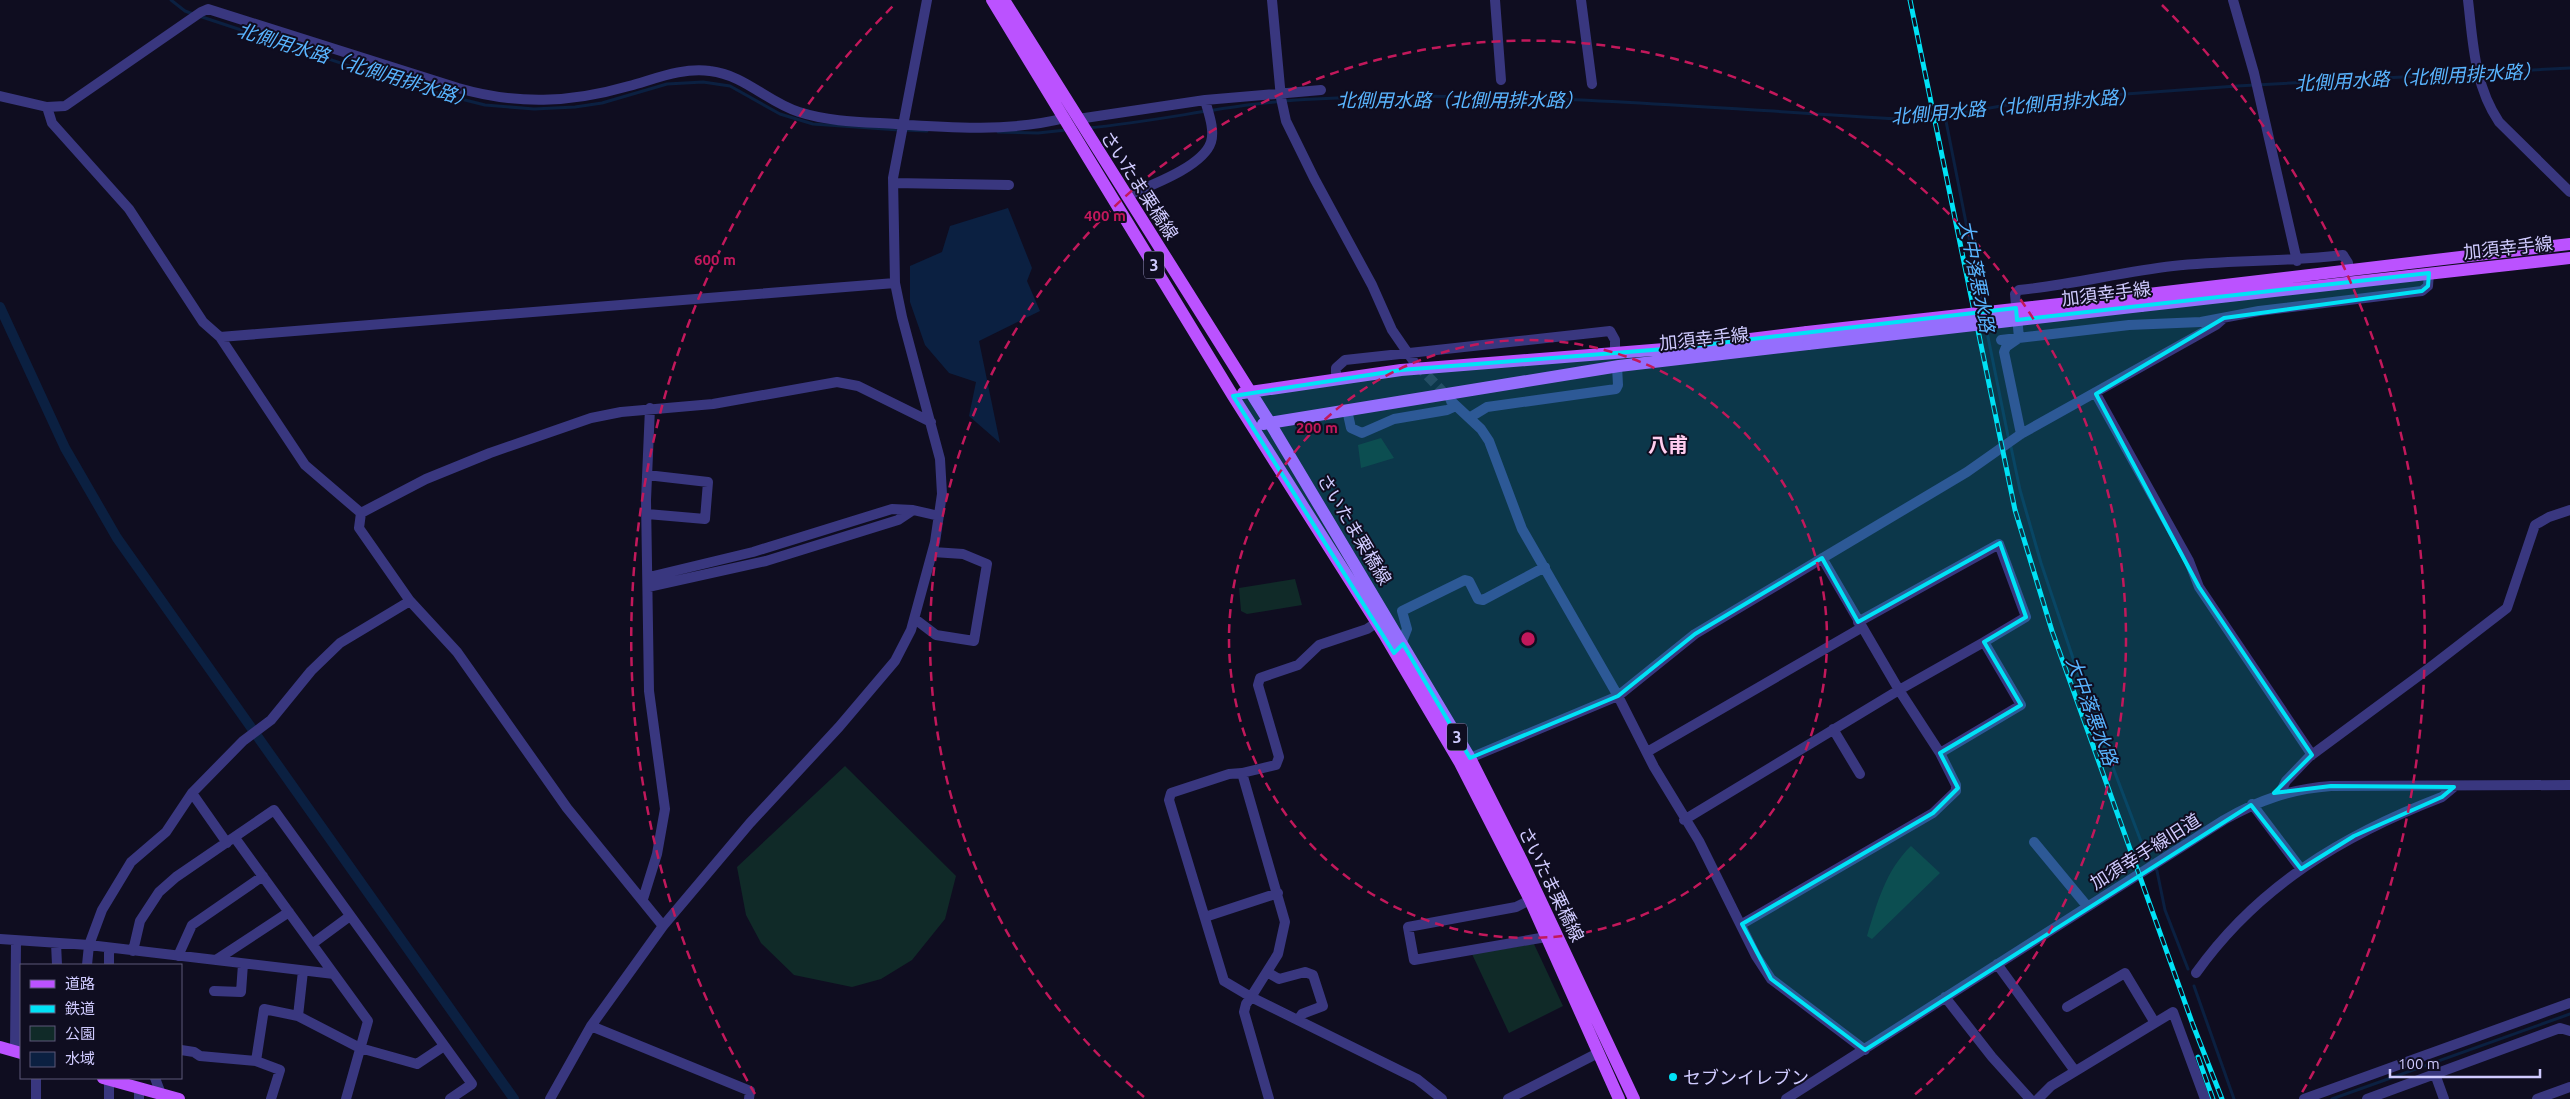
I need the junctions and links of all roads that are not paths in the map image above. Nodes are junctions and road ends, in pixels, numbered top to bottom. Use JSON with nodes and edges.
{"nodes":[{"id":1,"x":927,"y":0,"type":"edge"},
{"id":2,"x":992,"y":0,"type":"edge"},
{"id":3,"x":1004,"y":0,"type":"edge"},
{"id":4,"x":1272,"y":0,"type":"edge"},
{"id":5,"x":1495,"y":0,"type":"edge"},
{"id":6,"x":1581,"y":0,"type":"edge"},
{"id":7,"x":2233,"y":0,"type":"edge"},
{"id":8,"x":2468,"y":0,"type":"edge"},
{"id":9,"x":1502,"y":80,"type":"dead end"},
{"id":10,"x":1592,"y":84,"type":"dead end"},
{"id":11,"x":1321,"y":90,"type":"dead end"},
{"id":12,"x":1281,"y":95,"type":"junction"},
{"id":13,"x":0,"y":96,"type":"edge"},
{"id":14,"x":1205,"y":100,"type":"junction"},
{"id":15,"x":47,"y":107,"type":"junction"},
{"id":16,"x":1073,"y":121,"type":"junction"},
{"id":17,"x":904,"y":125,"type":"junction"},
{"id":18,"x":1081,"y":135,"type":"junction"},
{"id":19,"x":893,"y":183,"type":"junction"},
{"id":20,"x":1009,"y":184,"type":"dead end"},
{"id":21,"x":2570,"y":192,"type":"edge"},
{"id":22,"x":1126,"y":196,"type":"junction"},
{"id":23,"x":2570,"y":244,"type":"edge"},
{"id":24,"x":2570,"y":258,"type":"edge"},
{"id":25,"x":2297,"y":261,"type":"junction"},
{"id":26,"x":2349,"y":271,"type":"junction"},
{"id":27,"x":2429,"y":273,"type":"junction"},
{"id":28,"x":895,"y":283,"type":"junction"},
{"id":29,"x":2141,"y":301,"type":"junction"},
{"id":30,"x":2224,"y":318,"type":"junction"},
{"id":31,"x":220,"y":337,"type":"junction"},
{"id":32,"x":1807,"y":338,"type":"junction"},
{"id":33,"x":2019,"y":338,"type":"junction"},
{"id":34,"x":2001,"y":340,"type":"dead end"},
{"id":35,"x":1615,"y":352,"type":"junction"},
{"id":36,"x":1406,"y":354,"type":"junction"},
{"id":37,"x":1414,"y":362,"type":"tunnel mouth"},
{"id":38,"x":1617,"y":366,"type":"junction"},
{"id":39,"x":1336,"y":378,"type":"junction"},
{"id":40,"x":1249,"y":391,"type":"junction"},
{"id":41,"x":2096,"y":394,"type":"junction"},
{"id":42,"x":1233,"y":396,"type":"junction"},
{"id":43,"x":650,"y":408,"type":"junction"},
{"id":44,"x":1347,"y":410,"type":"junction"},
{"id":45,"x":1469,"y":418,"type":"junction"},
{"id":46,"x":931,"y":422,"type":"junction"},
{"id":47,"x":1270,"y":423,"type":"junction"},
{"id":48,"x":1254,"y":427,"type":"junction"},
{"id":49,"x":2021,"y":434,"type":"junction"},
{"id":50,"x":647,"y":475,"type":"junction"},
{"id":51,"x":913,"y":510,"type":"junction"},
{"id":52,"x":2570,"y":510,"type":"edge"},
{"id":53,"x":361,"y":513,"type":"junction"},
{"id":54,"x":647,"y":514,"type":"junction"},
{"id":55,"x":939,"y":516,"type":"junction"},
{"id":56,"x":933,"y":552,"type":"junction"},
{"id":57,"x":1822,"y":558,"type":"junction"},
{"id":58,"x":1544,"y":567,"type":"junction"},
{"id":59,"x":649,"y":582,"type":"junction"},
{"id":60,"x":410,"y":601,"type":"junction"},
{"id":61,"x":914,"y":619,"type":"junction"},
{"id":62,"x":1376,"y":623,"type":"junction"},
{"id":63,"x":1860,"y":625,"type":"junction"},
{"id":64,"x":1984,"y":642,"type":"junction"},
{"id":65,"x":1399,"y":648,"type":"junction"},
{"id":66,"x":1899,"y":690,"type":"junction"},
{"id":67,"x":1618,"y":696,"type":"junction"},
{"id":68,"x":1833,"y":729,"type":"junction"},
{"id":69,"x":1647,"y":752,"type":"junction"},
{"id":70,"x":1940,"y":753,"type":"junction"},
{"id":71,"x":2312,"y":755,"type":"junction"},
{"id":72,"x":1470,"y":758,"type":"junction"},
{"id":73,"x":1242,"y":773,"type":"junction"},
{"id":74,"x":1860,"y":774,"type":"dead end"},
{"id":75,"x":2570,"y":785,"type":"edge"},
{"id":76,"x":2454,"y":787,"type":"junction"},
{"id":77,"x":192,"y":793,"type":"junction"},
{"id":78,"x":2280,"y":793,"type":"junction"},
{"id":79,"x":2252,"y":804,"type":"junction"},
{"id":80,"x":1684,"y":820,"type":"junction"},
{"id":81,"x":231,"y":840,"type":"junction"},
{"id":82,"x":2034,"y":842,"type":"dead end"},
{"id":83,"x":2301,"y":869,"type":"junction"},
{"id":84,"x":263,"y":876,"type":"junction"},
{"id":85,"x":1278,"y":894,"type":"junction"},
{"id":86,"x":642,"y":899,"type":"junction"},
{"id":87,"x":1530,"y":900,"type":"junction"},
{"id":88,"x":2088,"y":906,"type":"junction"},
{"id":89,"x":289,"y":912,"type":"junction"},
{"id":90,"x":350,"y":916,"type":"junction"},
{"id":91,"x":1205,"y":917,"type":"junction"},
{"id":92,"x":1742,"y":924,"type":"junction"},
{"id":93,"x":663,"y":926,"type":"junction"},
{"id":94,"x":1546,"y":937,"type":"junction"},
{"id":95,"x":0,"y":939,"type":"edge"},
{"id":96,"x":16,"y":941,"type":"junction"},
{"id":97,"x":56,"y":943,"type":"junction"},
{"id":98,"x":312,"y":944,"type":"junction"},
{"id":99,"x":89,"y":945,"type":"junction"},
{"id":100,"x":109,"y":948,"type":"junction"},
{"id":101,"x":133,"y":951,"type":"junction"},
{"id":102,"x":178,"y":956,"type":"junction"},
{"id":103,"x":216,"y":960,"type":"junction"},
{"id":104,"x":57,"y":964,"type":"edge"},
{"id":105,"x":87,"y":964,"type":"edge"},
{"id":106,"x":108,"y":964,"type":"edge"},
{"id":107,"x":243,"y":964,"type":"junction"},
{"id":108,"x":1997,"y":964,"type":"junction"},
{"id":109,"x":303,"y":971,"type":"junction"},
{"id":110,"x":1267,"y":972,"type":"junction"},
{"id":111,"x":2196,"y":973,"type":"dead end"},
{"id":112,"x":334,"y":974,"type":"junction"},
{"id":113,"x":214,"y":992,"type":"dead end"},
{"id":114,"x":1251,"y":997,"type":"junction"},
{"id":115,"x":1945,"y":997,"type":"junction"},
{"id":116,"x":2570,"y":1003,"type":"edge"},
{"id":117,"x":2067,"y":1007,"type":"dead end"},
{"id":118,"x":298,"y":1016,"type":"junction"},
{"id":119,"x":1298,"y":1020,"type":"junction"},
{"id":120,"x":2155,"y":1023,"type":"junction"},
{"id":121,"x":591,"y":1026,"type":"junction"},
{"id":122,"x":2570,"y":1031,"type":"edge"},
{"id":123,"x":444,"y":1046,"type":"junction"},
{"id":124,"x":0,"y":1047,"type":"edge"},
{"id":125,"x":360,"y":1048,"type":"junction"},
{"id":126,"x":182,"y":1050,"type":"edge"},
{"id":127,"x":1865,"y":1050,"type":"junction"},
{"id":128,"x":18,"y":1052,"type":"edge"},
{"id":129,"x":1598,"y":1053,"type":"junction"},
{"id":130,"x":256,"y":1061,"type":"junction"},
{"id":131,"x":2075,"y":1072,"type":"junction"},
{"id":132,"x":2435,"y":1074,"type":"junction"},
{"id":133,"x":36,"y":1079,"type":"edge"},
{"id":134,"x":106,"y":1079,"type":"edge"},
{"id":135,"x":155,"y":1079,"type":"edge"},
{"id":136,"x":2570,"y":1087,"type":"edge"},
{"id":137,"x":139,"y":1093,"type":"edge"},
{"id":138,"x":158,"y":1095,"type":"edge"},
{"id":139,"x":749,"y":1095,"type":"edge"},
{"id":140,"x":36,"y":1099,"type":"edge"},
{"id":141,"x":109,"y":1099,"type":"edge"},
{"id":142,"x":179,"y":1099,"type":"edge"},
{"id":143,"x":271,"y":1099,"type":"edge"},
{"id":144,"x":346,"y":1099,"type":"edge"},
{"id":145,"x":450,"y":1099,"type":"edge"},
{"id":146,"x":550,"y":1099,"type":"edge"},
{"id":147,"x":1269,"y":1099,"type":"edge"},
{"id":148,"x":1442,"y":1099,"type":"edge"},
{"id":149,"x":1508,"y":1099,"type":"edge"},
{"id":150,"x":1619,"y":1099,"type":"edge"},
{"id":151,"x":1634,"y":1099,"type":"edge"},
{"id":152,"x":1786,"y":1099,"type":"edge"},
{"id":153,"x":2030,"y":1099,"type":"edge"},
{"id":154,"x":2038,"y":1099,"type":"edge"},
{"id":155,"x":2204,"y":1099,"type":"edge"},
{"id":156,"x":2304,"y":1099,"type":"edge"},
{"id":157,"x":2367,"y":1099,"type":"edge"},
{"id":158,"x":2444,"y":1099,"type":"edge"},
{"id":159,"x":2537,"y":1099,"type":"edge"}],
"edges":[{"from":1,"to":17,"type":"street"},
{"from":2,"to":16,"type":"main road","name":"さいたま栗橋線","number":"3"},
{"from":3,"to":16,"type":"main road","name":"さいたま栗橋線","number":"3"},
{"from":4,"to":12,"type":"street"},
{"from":5,"to":9,"type":"street"},
{"from":6,"to":10,"type":"street"},
{"from":7,"to":25,"type":"street"},
{"from":8,"to":21,"type":"street"},
{"from":11,"to":12,"type":"street"},
{"from":12,"to":14,"type":"street"},
{"from":12,"to":36,"type":"street"},
{"from":13,"to":15,"type":"street"},
{"from":14,"to":16,"type":"street"},
{"from":14,"to":22,"type":"street"},
{"from":15,"to":17,"type":"street"},
{"from":15,"to":31,"type":"street"},
{"from":16,"to":17,"type":"street"},
{"from":16,"to":18,"type":"main road","name":"さいたま栗橋線","number":"3"},
{"from":17,"to":19,"type":"street"},
{"from":18,"to":22,"type":"main road","name":"さいたま栗橋線","number":"3"},
{"from":18,"to":42,"type":"main road","name":"さいたま栗橋線","number":"3"},
{"from":19,"to":20,"type":"street"},
{"from":19,"to":28,"type":"street"},
{"from":22,"to":40,"type":"main road","name":"さいたま栗橋線","number":"3"},
{"from":23,"to":26,"type":"main road","name":"加須幸手線"},
{"from":24,"to":27,"type":"main road","name":"加須幸手線"},
{"from":25,"to":26,"type":"street"},
{"from":25,"to":33,"type":"street"},
{"from":26,"to":29,"type":"main road","name":"加須幸手線"},
{"from":27,"to":29,"type":"main road","name":"加須幸手線"},
{"from":27,"to":30,"type":"street"},
{"from":28,"to":31,"type":"street"},
{"from":28,"to":46,"type":"street"},
{"from":29,"to":32,"type":"main road","name":"加須幸手線","bridge":true},
{"from":30,"to":33,"type":"street"},
{"from":30,"to":41,"type":"street"},
{"from":31,"to":53,"type":"street"},
{"from":32,"to":35,"type":"main road","name":"加須幸手線"},
{"from":32,"to":38,"type":"main road","name":"加須幸手線"},
{"from":33,"to":34,"type":"street"},
{"from":33,"to":49,"type":"street"},
{"from":35,"to":36,"type":"street"},
{"from":35,"to":39,"type":"main road","name":"加須幸手線"},
{"from":36,"to":37,"type":"street"},
{"from":36,"to":39,"type":"street"},
{"from":38,"to":44,"type":"main road","name":"加須幸手線"},
{"from":38,"to":45,"type":"street"},
{"from":39,"to":40,"type":"main road","name":"加須幸手線"},
{"from":40,"to":42,"type":"main road","name":"加須幸手線"},
{"from":40,"to":47,"type":"main road","name":"さいたま栗橋線","number":"3"},
{"from":41,"to":49,"type":"street"},
{"from":41,"to":71,"type":"street"},
{"from":42,"to":48,"type":"main road","name":"さいたま栗橋線","number":"3"},
{"from":43,"to":46,"type":"street"},
{"from":43,"to":50,"type":"street"},
{"from":43,"to":53,"type":"street"},
{"from":44,"to":45,"type":"street"},
{"from":44,"to":47,"type":"main road","name":"加須幸手線"},
{"from":45,"to":58,"type":"street"},
{"from":46,"to":55,"type":"street"},
{"from":47,"to":48,"type":"main road","name":"加須幸手線"},
{"from":47,"to":65,"type":"main road","name":"さいたま栗橋線","number":"3"},
{"from":48,"to":62,"type":"main road","name":"さいたま栗橋線","number":"3"},
{"from":49,"to":57,"type":"street"},
{"from":50,"to":54,"type":"street"},
{"from":50,"to":54,"type":"street"},
{"from":51,"to":55,"type":"street"},
{"from":51,"to":59,"type":"street"},
{"from":51,"to":59,"type":"street"},
{"from":52,"to":71,"type":"street"},
{"from":53,"to":60,"type":"street"},
{"from":54,"to":59,"type":"street"},
{"from":55,"to":56,"type":"street"},
{"from":56,"to":61,"type":"street"},
{"from":56,"to":61,"type":"street"},
{"from":57,"to":63,"type":"street"},
{"from":57,"to":67,"type":"street"},
{"from":58,"to":65,"type":"street"},
{"from":58,"to":67,"type":"street"},
{"from":59,"to":86,"type":"street"},
{"from":60,"to":77,"type":"street"},
{"from":60,"to":86,"type":"street"},
{"from":61,"to":93,"type":"street"},
{"from":62,"to":65,"type":"main road","name":"さいたま栗橋線","number":"3"},
{"from":62,"to":73,"type":"street"},
{"from":63,"to":64,"type":"street"},
{"from":63,"to":66,"type":"street"},
{"from":63,"to":69,"type":"street"},
{"from":64,"to":66,"type":"street"},
{"from":64,"to":70,"type":"street"},
{"from":65,"to":72,"type":"main road","name":"さいたま栗橋線","number":"3"},
{"from":65,"to":87,"type":"main road","name":"さいたま栗橋線","number":"3"},
{"from":66,"to":68,"type":"street"},
{"from":66,"to":70,"type":"street"},
{"from":67,"to":69,"type":"street"},
{"from":67,"to":72,"type":"street"},
{"from":68,"to":74,"type":"street"},
{"from":68,"to":80,"type":"street"},
{"from":69,"to":80,"type":"street"},
{"from":70,"to":92,"type":"street"},
{"from":71,"to":78,"type":"street"},
{"from":72,"to":151,"type":"main road","name":"さいたま栗橋線","number":"3"},
{"from":73,"to":85,"type":"street"},
{"from":73,"to":91,"type":"street"},
{"from":75,"to":76,"type":"street","name":"加須幸手線旧道"},
{"from":76,"to":78,"type":"street","name":"加須幸手線旧道"},
{"from":76,"to":83,"type":"street"},
{"from":77,"to":81,"type":"street"},
{"from":77,"to":99,"type":"street"},
{"from":78,"to":79,"type":"street","name":"加須幸手線旧道"},
{"from":79,"to":83,"type":"street"},
{"from":79,"to":88,"type":"street","name":"加須幸手線旧道"},
{"from":80,"to":92,"type":"street"},
{"from":81,"to":84,"type":"street"},
{"from":81,"to":90,"type":"street"},
{"from":81,"to":101,"type":"street"},
{"from":82,"to":88,"type":"street"},
{"from":83,"to":111,"type":"street"},
{"from":84,"to":89,"type":"street"},
{"from":84,"to":102,"type":"street"},
{"from":85,"to":91,"type":"street"},
{"from":85,"to":110,"type":"street"},
{"from":86,"to":93,"type":"street"},
{"from":87,"to":94,"type":"main road","name":"さいたま栗橋線","number":"3"},
{"from":87,"to":94,"type":"street"},
{"from":88,"to":108,"type":"street","name":"加須幸手線旧道"},
{"from":89,"to":98,"type":"street"},
{"from":89,"to":103,"type":"street"},
{"from":90,"to":98,"type":"street"},
{"from":90,"to":123,"type":"street"},
{"from":91,"to":114,"type":"street"},
{"from":92,"to":127,"type":"street"},
{"from":93,"to":121,"type":"street"},
{"from":94,"to":129,"type":"main road","name":"さいたま栗橋線","number":"3"},
{"from":95,"to":96,"type":"street"},
{"from":96,"to":97,"type":"street"},
{"from":96,"to":128,"type":"street"},
{"from":97,"to":99,"type":"street"},
{"from":97,"to":104,"type":"street"},
{"from":98,"to":112,"type":"street"},
{"from":99,"to":100,"type":"street"},
{"from":99,"to":105,"type":"street"},
{"from":100,"to":101,"type":"street"},
{"from":100,"to":106,"type":"street"},
{"from":101,"to":102,"type":"street"},
{"from":102,"to":103,"type":"street"},
{"from":103,"to":107,"type":"street"},
{"from":107,"to":109,"type":"street"},
{"from":107,"to":113,"type":"street"},
{"from":108,"to":115,"type":"street","name":"加須幸手線旧道"},
{"from":108,"to":131,"type":"street"},
{"from":109,"to":112,"type":"street"},
{"from":109,"to":118,"type":"street"},
{"from":110,"to":114,"type":"street"},
{"from":110,"to":119,"type":"street"},
{"from":112,"to":125,"type":"street"},
{"from":114,"to":119,"type":"street"},
{"from":114,"to":147,"type":"street"},
{"from":115,"to":127,"type":"street","name":"加須幸手線旧道"},
{"from":115,"to":153,"type":"street"},
{"from":116,"to":156,"type":"street"},
{"from":117,"to":120,"type":"street"},
{"from":118,"to":125,"type":"street"},
{"from":118,"to":130,"type":"street"},
{"from":119,"to":148,"type":"street"},
{"from":120,"to":131,"type":"street"},
{"from":120,"to":155,"type":"street"},
{"from":121,"to":139,"type":"street"},
{"from":121,"to":146,"type":"street"},
{"from":122,"to":132,"type":"street"},
{"from":123,"to":125,"type":"street"},
{"from":123,"to":145,"type":"street"},
{"from":124,"to":128,"type":"main road"},
{"from":125,"to":144,"type":"street"},
{"from":126,"to":130,"type":"street"},
{"from":127,"to":152,"type":"street","name":"加須幸手線旧道"},
{"from":129,"to":149,"type":"street"},
{"from":129,"to":150,"type":"main road","name":"さいたま栗橋線","number":"3"},
{"from":130,"to":143,"type":"street"},
{"from":131,"to":154,"type":"street"},
{"from":132,"to":157,"type":"street"},
{"from":132,"to":158,"type":"street"},
{"from":133,"to":140,"type":"street"},
{"from":134,"to":137,"type":"main road"},
{"from":134,"to":141,"type":"street"},
{"from":135,"to":138,"type":"street"},
{"from":136,"to":159,"type":"street"},
{"from":137,"to":138,"type":"main road"},
{"from":138,"to":142,"type":"main road"}]}
